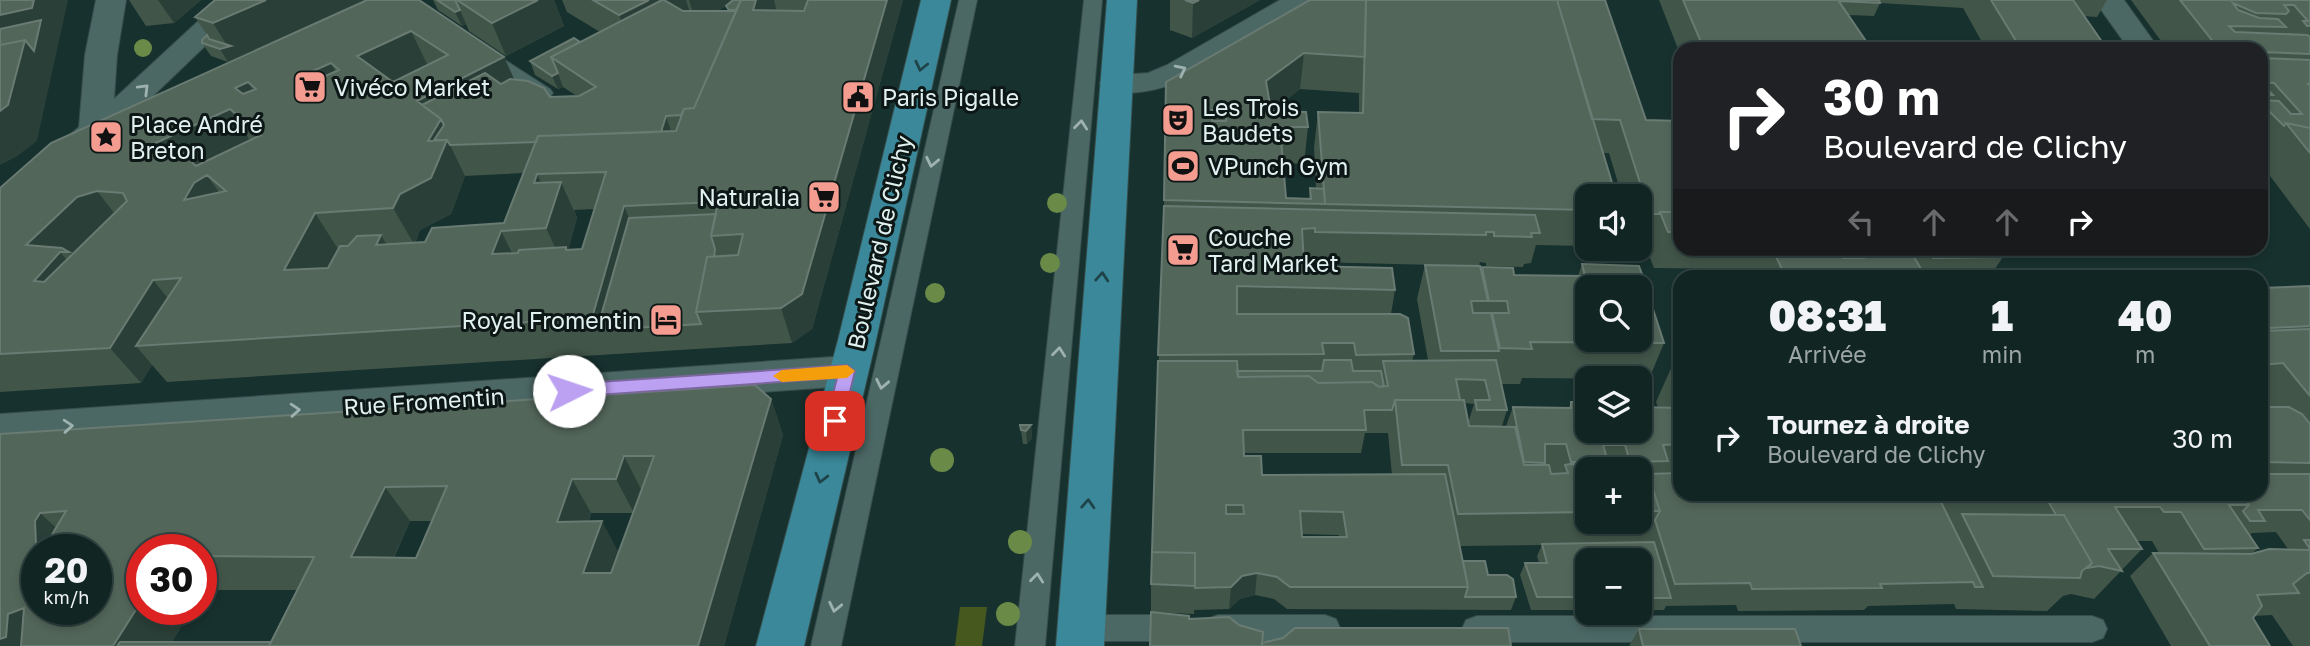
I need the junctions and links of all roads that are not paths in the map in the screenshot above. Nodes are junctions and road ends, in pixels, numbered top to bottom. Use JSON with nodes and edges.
{"nodes":[{"id":1,"x":111,"y":0,"type":"edge"},
{"id":2,"x":238,"y":0,"type":"edge"},
{"id":3,"x":936,"y":0,"type":"edge"},
{"id":4,"x":968,"y":0,"type":"edge"},
{"id":5,"x":1093,"y":0,"type":"edge"},
{"id":6,"x":1122,"y":0,"type":"edge"},
{"id":7,"x":1301,"y":0,"type":"edge"},
{"id":8,"x":2109,"y":0,"type":"edge"},
{"id":9,"x":467,"y":41,"type":"edge"},
{"id":10,"x":2139,"y":42,"type":"edge"},
{"id":11,"x":1116,"y":83,"type":"junction"},
{"id":12,"x":543,"y":93,"type":"edge"},
{"id":13,"x":95,"y":133,"type":"junction"},
{"id":14,"x":0,"y":216,"type":"edge"},
{"id":15,"x":847,"y":371,"type":"junction"},
{"id":16,"x":0,"y":430,"type":"edge"},
{"id":17,"x":1359,"y":629,"type":"edge"},
{"id":18,"x":1442,"y":629,"type":"edge"},
{"id":19,"x":2092,"y":629,"type":"dead end"},
{"id":20,"x":1081,"y":637,"type":"edge"},
{"id":21,"x":780,"y":646,"type":"edge"},
{"id":22,"x":826,"y":646,"type":"edge"},
{"id":23,"x":1030,"y":646,"type":"edge"}],
"edges":[{"from":1,"to":13,"type":"street"},
{"from":13,"to":2,"type":"street","one_way":true},
{"from":3,"to":15,"type":"main road","name":"Boulevard de Clichy","one_way":true},
{"from":4,"to":22,"type":"lane","name":"Boulevard de Clichy","one_way":true},
{"from":23,"to":5,"type":"lane","one_way":true},
{"from":6,"to":11,"type":"main road"},
{"from":11,"to":7,"type":"street","one_way":true},
{"from":8,"to":10,"type":"street"},
{"from":9,"to":12,"type":"lane"},
{"from":20,"to":11,"type":"main road","one_way":true},
{"from":13,"to":14,"type":"street"},
{"from":16,"to":15,"type":"street","name":"Rue Fromentin","one_way":true},
{"from":15,"to":21,"type":"main road","name":"Boulevard de Clichy","one_way":true},
{"from":17,"to":20,"type":"lane"},
{"from":18,"to":19,"type":"lane"}]}
